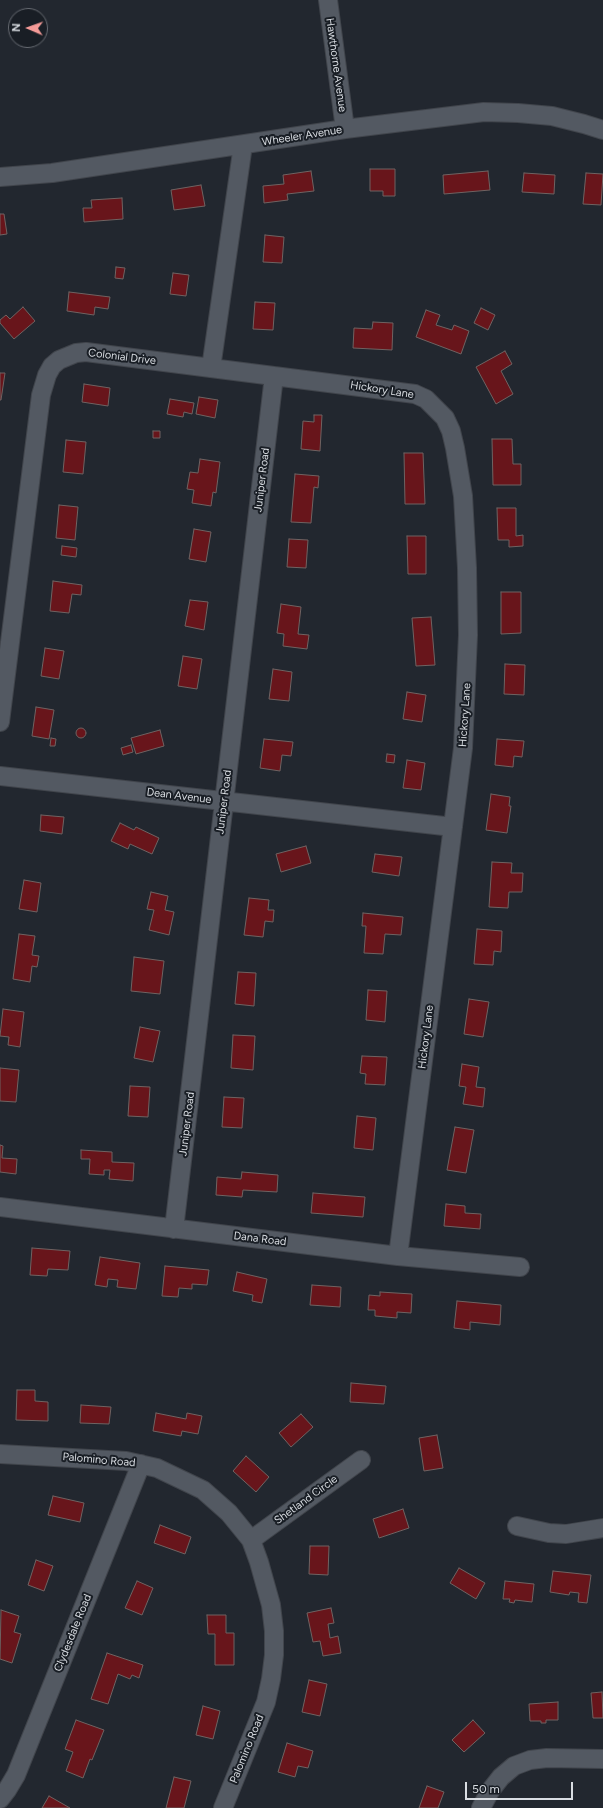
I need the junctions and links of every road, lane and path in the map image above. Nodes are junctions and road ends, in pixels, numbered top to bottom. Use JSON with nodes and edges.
{"nodes":[{"id":1,"x":328,"y":0,"type":"edge"},
{"id":2,"x":345,"y":129,"type":"junction"},
{"id":3,"x":603,"y":130,"type":"edge"},
{"id":4,"x":243,"y":145,"type":"junction"},
{"id":5,"x":0,"y":177,"type":"edge"},
{"id":6,"x":211,"y":368,"type":"junction"},
{"id":7,"x":274,"y":376,"type":"junction"},
{"id":8,"x":0,"y":722,"type":"edge"},
{"id":9,"x":0,"y":776,"type":"edge"},
{"id":10,"x":224,"y":801,"type":"junction"},
{"id":11,"x":453,"y":827,"type":"junction"},
{"id":12,"x":0,"y":1207,"type":"edge"},
{"id":13,"x":174,"y":1229,"type":"junction"},
{"id":14,"x":398,"y":1256,"type":"junction"},
{"id":15,"x":520,"y":1267,"type":"dead end"},
{"id":16,"x":0,"y":1454,"type":"edge"},
{"id":17,"x":360,"y":1460,"type":"dead end"},
{"id":18,"x":141,"y":1464,"type":"junction"},
{"id":19,"x":517,"y":1526,"type":"dead end"},
{"id":20,"x":603,"y":1528,"type":"edge"},
{"id":21,"x":251,"y":1540,"type":"junction"},
{"id":22,"x":603,"y":1759,"type":"edge"},
{"id":23,"x":0,"y":1799,"type":"edge"},
{"id":24,"x":223,"y":1808,"type":"edge"},
{"id":25,"x":481,"y":1808,"type":"edge"}],
"edges":[{"from":1,"to":2,"type":"street","name":"Hawthorne Avenue"},
{"from":2,"to":3,"type":"street","name":"Wheeler Avenue"},
{"from":2,"to":4,"type":"street","name":"Wheeler Avenue"},
{"from":4,"to":5,"type":"street","name":"Wheeler Avenue"},
{"from":4,"to":6,"type":"street"},
{"from":6,"to":7,"type":"street","name":"Hickory Lane"},
{"from":6,"to":8,"type":"street","name":"Colonial Drive"},
{"from":7,"to":10,"type":"street","name":"Juniper Road"},
{"from":7,"to":11,"type":"street","name":"Hickory Lane"},
{"from":9,"to":10,"type":"street","name":"Dean Avenue"},
{"from":10,"to":11,"type":"street","name":"Dean Avenue"},
{"from":10,"to":13,"type":"street","name":"Juniper Road"},
{"from":11,"to":14,"type":"street","name":"Hickory Lane"},
{"from":12,"to":13,"type":"street","name":"Dana Road"},
{"from":13,"to":14,"type":"street","name":"Dana Road"},
{"from":14,"to":15,"type":"street","name":"Dana Road"},
{"from":16,"to":18,"type":"street","name":"Palomino Road"},
{"from":17,"to":21,"type":"street","name":"Shetland Circle"},
{"from":18,"to":21,"type":"street","name":"Palomino Road"},
{"from":18,"to":23,"type":"street","name":"Clydesdale Road"},
{"from":19,"to":20,"type":"street"},
{"from":21,"to":24,"type":"street","name":"Palomino Road"},
{"from":22,"to":25,"type":"street"}]}
